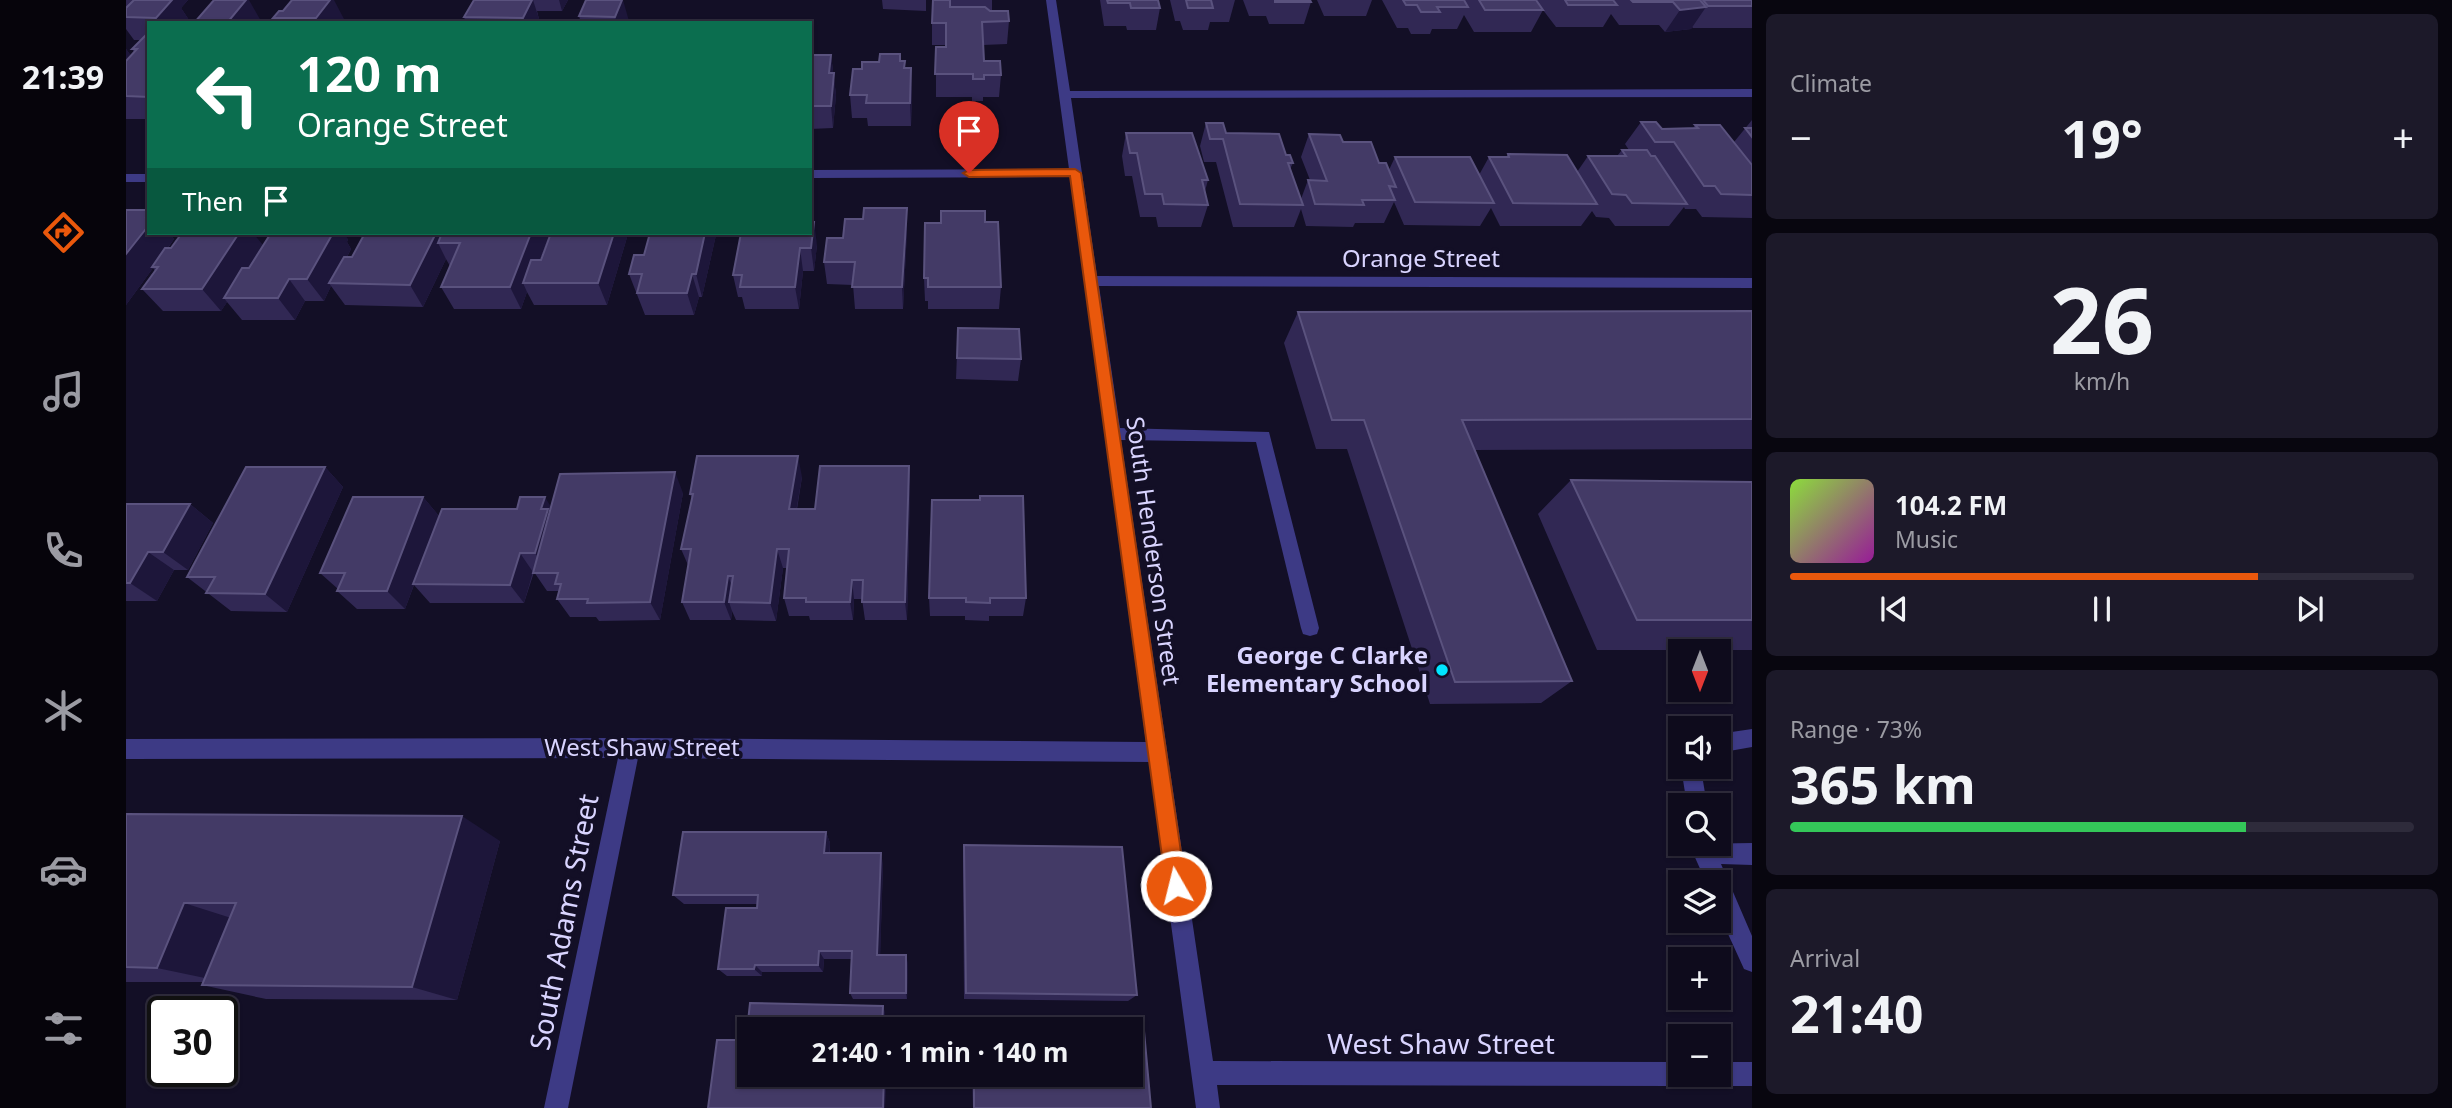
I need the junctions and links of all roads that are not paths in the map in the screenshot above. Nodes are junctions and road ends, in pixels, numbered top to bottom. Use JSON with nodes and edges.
{"nodes":[{"id":1,"x":1051,"y":0,"type":"edge"},
{"id":2,"x":1752,"y":93,"type":"edge"},
{"id":3,"x":1064,"y":95,"type":"junction"},
{"id":4,"x":1075,"y":173,"type":"junction"},
{"id":5,"x":812,"y":174,"type":"edge"},
{"id":6,"x":126,"y":178,"type":"edge"},
{"id":7,"x":147,"y":178,"type":"edge"},
{"id":8,"x":1090,"y":281,"type":"junction"},
{"id":9,"x":1752,"y":283,"type":"edge"},
{"id":10,"x":1112,"y":434,"type":"junction"},
{"id":11,"x":1310,"y":628,"type":"dead end"},
{"id":12,"x":1752,"y":738,"type":"edge"},
{"id":13,"x":1731,"y":742,"type":"edge"},
{"id":14,"x":630,"y":748,"type":"junction"},
{"id":15,"x":126,"y":749,"type":"edge"},
{"id":16,"x":1157,"y":752,"type":"junction"},
{"id":17,"x":1731,"y":851,"type":"edge"},
{"id":18,"x":1752,"y":854,"type":"edge"},
{"id":19,"x":1731,"y":913,"type":"edge"},
{"id":20,"x":1752,"y":961,"type":"edge"},
{"id":21,"x":1203,"y":1073,"type":"junction"},
{"id":22,"x":1668,"y":1074,"type":"edge"},
{"id":23,"x":1731,"y":1074,"type":"edge"},
{"id":24,"x":1752,"y":1074,"type":"edge"},
{"id":25,"x":556,"y":1108,"type":"edge"},
{"id":26,"x":1208,"y":1108,"type":"edge"}],
"edges":[{"from":1,"to":3,"type":"street","name":"South Henderson Street"},
{"from":2,"to":3,"type":"street"},
{"from":3,"to":4,"type":"street","name":"South Henderson Street"},
{"from":4,"to":5,"type":"street"},
{"from":4,"to":8,"type":"street","name":"South Henderson Street"},
{"from":6,"to":7,"type":"street"},
{"from":8,"to":9,"type":"street","name":"Orange Street"},
{"from":8,"to":10,"type":"street","name":"South Henderson Street"},
{"from":10,"to":11,"type":"street"},
{"from":10,"to":16,"type":"street","name":"South Henderson Street"},
{"from":12,"to":13,"type":"street"},
{"from":14,"to":15,"type":"street","name":"West Shaw Street"},
{"from":14,"to":16,"type":"street","name":"West Shaw Street"},
{"from":14,"to":25,"type":"street","name":"South Adams Street"},
{"from":16,"to":21,"type":"street","name":"South Henderson Street"},
{"from":17,"to":18,"type":"street"},
{"from":19,"to":20,"type":"street"},
{"from":21,"to":22,"type":"street","name":"West Shaw Street"},
{"from":21,"to":26,"type":"street","name":"South Henderson Street"},
{"from":23,"to":24,"type":"street"}]}
